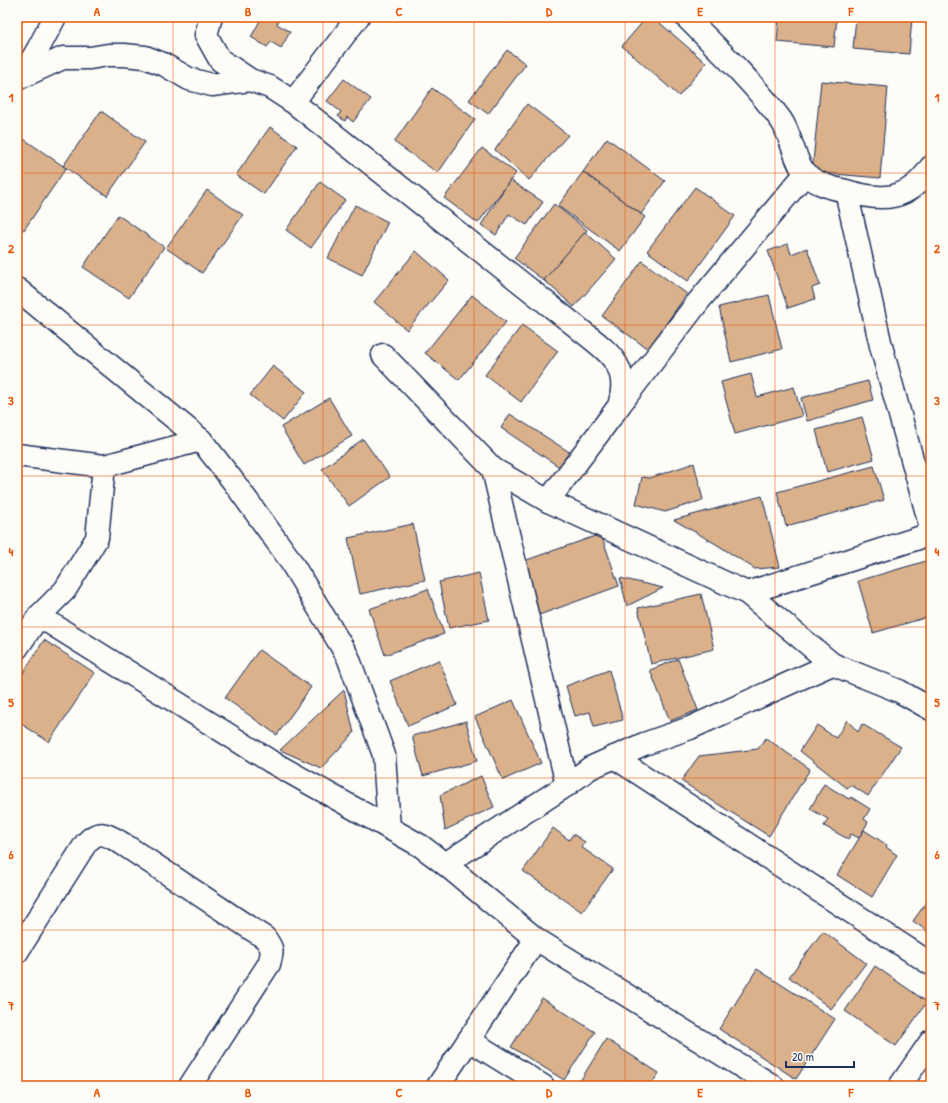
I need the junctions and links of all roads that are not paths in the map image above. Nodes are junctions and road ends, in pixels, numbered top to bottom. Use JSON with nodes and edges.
{"nodes":[{"id":1,"x":55,"y":17,"type":"edge"},
{"id":2,"x":211,"y":17,"type":"edge"},
{"id":3,"x":358,"y":17,"type":"edge"},
{"id":4,"x":686,"y":17,"type":"edge"},
{"id":5,"x":20,"y":78,"type":"edge"},
{"id":6,"x":250,"y":80,"type":"junction"},
{"id":7,"x":293,"y":102,"type":"junction"},
{"id":8,"x":931,"y":167,"type":"edge"},
{"id":9,"x":806,"y":173,"type":"junction"},
{"id":10,"x":846,"y":191,"type":"junction"},
{"id":11,"x":17,"y":289,"type":"edge"},
{"id":12,"x":383,"y":355,"type":"dead end"},
{"id":13,"x":619,"y":406,"type":"junction"},
{"id":14,"x":201,"y":440,"type":"junction"},
{"id":15,"x":17,"y":456,"type":"edge"},
{"id":16,"x":104,"y":466,"type":"junction"},
{"id":17,"x":493,"y":469,"type":"junction"},
{"id":18,"x":548,"y":501,"type":"junction"},
{"id":19,"x":931,"y":528,"type":"edge"},
{"id":20,"x":931,"y":534,"type":"edge"},
{"id":21,"x":747,"y":593,"type":"junction"},
{"id":22,"x":39,"y":616,"type":"junction"},
{"id":23,"x":17,"y":648,"type":"edge"},
{"id":24,"x":832,"y":664,"type":"junction"},
{"id":25,"x":931,"y":709,"type":"edge"},
{"id":26,"x":614,"y":757,"type":"junction"},
{"id":27,"x":567,"y":785,"type":"junction"},
{"id":28,"x":389,"y":828,"type":"junction"},
{"id":29,"x":445,"y":864,"type":"junction"},
{"id":30,"x":536,"y":939,"type":"junction"},
{"id":31,"x":17,"y":952,"type":"edge"},
{"id":32,"x":931,"y":964,"type":"edge"},
{"id":33,"x":469,"y":1040,"type":"junction"},
{"id":34,"x":931,"y":1041,"type":"edge"},
{"id":35,"x":190,"y":1086,"type":"edge"},
{"id":36,"x":438,"y":1086,"type":"edge"},
{"id":37,"x":543,"y":1086,"type":"edge"},
{"id":38,"x":773,"y":1086,"type":"edge"},
{"id":39,"x":900,"y":1086,"type":"edge"}],
"edges":[{"from":1,"to":5,"type":"street"},
{"from":2,"to":6,"type":"street"},
{"from":3,"to":7,"type":"street"},
{"from":4,"to":9,"type":"street"},
{"from":5,"to":6,"type":"street"},
{"from":6,"to":7,"type":"street"},
{"from":7,"to":13,"type":"street"},
{"from":8,"to":10,"type":"street"},
{"from":9,"to":10,"type":"street"},
{"from":9,"to":13,"type":"street"},
{"from":10,"to":19,"type":"street"},
{"from":11,"to":14,"type":"street"},
{"from":12,"to":17,"type":"street"},
{"from":13,"to":18,"type":"street"},
{"from":14,"to":16,"type":"street"},
{"from":14,"to":28,"type":"street"},
{"from":15,"to":16,"type":"street"},
{"from":16,"to":22,"type":"street"},
{"from":17,"to":18,"type":"street"},
{"from":17,"to":27,"type":"street"},
{"from":18,"to":21,"type":"street"},
{"from":20,"to":21,"type":"street"},
{"from":21,"to":24,"type":"street"},
{"from":22,"to":23,"type":"street"},
{"from":22,"to":28,"type":"street"},
{"from":24,"to":25,"type":"street"},
{"from":24,"to":26,"type":"street"},
{"from":26,"to":27,"type":"street"},
{"from":26,"to":32,"type":"street"},
{"from":27,"to":29,"type":"street"},
{"from":28,"to":29,"type":"street"},
{"from":29,"to":30,"type":"street"},
{"from":30,"to":33,"type":"street"},
{"from":30,"to":38,"type":"street"},
{"from":31,"to":35,"type":"street"},
{"from":33,"to":36,"type":"street"},
{"from":33,"to":37,"type":"street"},
{"from":34,"to":39,"type":"street"}]}
